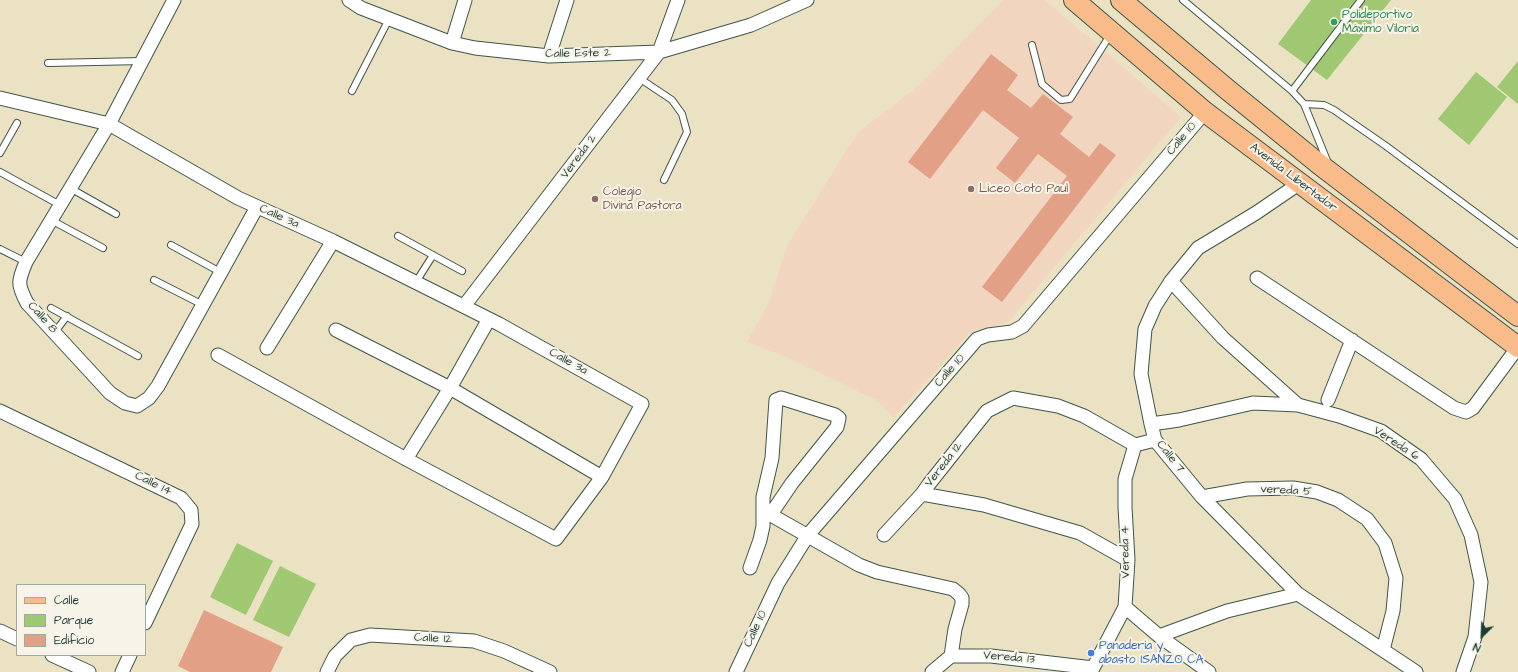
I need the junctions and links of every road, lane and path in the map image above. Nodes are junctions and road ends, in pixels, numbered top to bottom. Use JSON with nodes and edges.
{"nodes":[{"id":1,"x":174,"y":0,"type":"edge"},
{"id":2,"x":349,"y":0,"type":"edge"},
{"id":3,"x":465,"y":0,"type":"edge"},
{"id":4,"x":567,"y":0,"type":"edge"},
{"id":5,"x":678,"y":0,"type":"edge"},
{"id":6,"x":807,"y":0,"type":"edge"},
{"id":7,"x":1074,"y":0,"type":"edge"},
{"id":8,"x":1121,"y":0,"type":"edge"},
{"id":9,"x":1183,"y":0,"type":"edge"},
{"id":10,"x":1361,"y":0,"type":"edge"},
{"id":11,"x":362,"y":4,"type":"edge"},
{"id":12,"x":390,"y":19,"type":"junction"},
{"id":13,"x":1112,"y":32,"type":"junction"},
{"id":14,"x":452,"y":43,"type":"junction"},
{"id":15,"x":1032,"y":45,"type":"dead end"},
{"id":16,"x":659,"y":52,"type":"junction"},
{"id":17,"x":549,"y":56,"type":"junction"},
{"id":18,"x":142,"y":61,"type":"junction"},
{"id":19,"x":48,"y":63,"type":"dead end"},
{"id":20,"x":639,"y":78,"type":"junction"},
{"id":21,"x":352,"y":91,"type":"dead end"},
{"id":22,"x":1292,"y":91,"type":"junction"},
{"id":23,"x":0,"y":98,"type":"edge"},
{"id":24,"x":1304,"y":104,"type":"junction"},
{"id":25,"x":1205,"y":112,"type":"junction"},
{"id":26,"x":17,"y":123,"type":"dead end"},
{"id":27,"x":109,"y":124,"type":"junction"},
{"id":28,"x":0,"y":153,"type":"edge"},
{"id":29,"x":0,"y":172,"type":"edge"},
{"id":30,"x":1332,"y":174,"type":"junction"},
{"id":31,"x":664,"y":180,"type":"dead end"},
{"id":32,"x":1300,"y":183,"type":"junction"},
{"id":33,"x":70,"y":188,"type":"junction"},
{"id":34,"x":60,"y":205,"type":"junction"},
{"id":35,"x":258,"y":208,"type":"junction"},
{"id":36,"x":116,"y":214,"type":"dead end"},
{"id":37,"x":52,"y":220,"type":"junction"},
{"id":38,"x":398,"y":236,"type":"dead end"},
{"id":39,"x":333,"y":241,"type":"junction"},
{"id":40,"x":1518,"y":244,"type":"edge"},
{"id":41,"x":171,"y":245,"type":"dead end"},
{"id":42,"x":103,"y":248,"type":"dead end"},
{"id":43,"x":0,"y":249,"type":"edge"},
{"id":44,"x":433,"y":256,"type":"junction"},
{"id":45,"x":26,"y":262,"type":"junction"},
{"id":46,"x":462,"y":271,"type":"dead end"},
{"id":47,"x":222,"y":273,"type":"junction"},
{"id":48,"x":1257,"y":278,"type":"dead end"},
{"id":49,"x":154,"y":280,"type":"dead end"},
{"id":50,"x":1171,"y":281,"type":"junction"},
{"id":51,"x":416,"y":282,"type":"junction"},
{"id":52,"x":203,"y":305,"type":"junction"},
{"id":53,"x":464,"y":306,"type":"junction"},
{"id":54,"x":51,"y":308,"type":"dead end"},
{"id":55,"x":67,"y":316,"type":"junction"},
{"id":56,"x":1518,"y":316,"type":"edge"},
{"id":57,"x":489,"y":319,"type":"junction"},
{"id":58,"x":336,"y":330,"type":"dead end"},
{"id":59,"x":55,"y":332,"type":"junction"},
{"id":60,"x":1352,"y":340,"type":"junction"},
{"id":61,"x":1518,"y":347,"type":"edge"},
{"id":62,"x":266,"y":348,"type":"dead end"},
{"id":63,"x":218,"y":355,"type":"dead end"},
{"id":64,"x":138,"y":356,"type":"dead end"},
{"id":65,"x":450,"y":388,"type":"junction"},
{"id":66,"x":1328,"y":400,"type":"dead end"},
{"id":67,"x":1298,"y":405,"type":"junction"},
{"id":68,"x":0,"y":411,"type":"edge"},
{"id":69,"x":1151,"y":424,"type":"junction"},
{"id":70,"x":1155,"y":440,"type":"junction"},
{"id":71,"x":1135,"y":445,"type":"junction"},
{"id":72,"x":406,"y":460,"type":"junction"},
{"id":73,"x":602,"y":477,"type":"junction"},
{"id":74,"x":922,"y":494,"type":"junction"},
{"id":75,"x":1202,"y":497,"type":"junction"},
{"id":76,"x":767,"y":512,"type":"junction"},
{"id":77,"x":808,"y":535,"type":"junction"},
{"id":78,"x":884,"y":535,"type":"dead end"},
{"id":79,"x":1128,"y":560,"type":"junction"},
{"id":80,"x":750,"y":568,"type":"dead end"},
{"id":81,"x":1298,"y":594,"type":"junction"},
{"id":82,"x":1125,"y":607,"type":"junction"},
{"id":83,"x":146,"y":621,"type":"edge"},
{"id":84,"x":0,"y":631,"type":"edge"},
{"id":85,"x":1158,"y":636,"type":"junction"},
{"id":86,"x":16,"y":639,"type":"edge"},
{"id":87,"x":1383,"y":650,"type":"junction"},
{"id":88,"x":54,"y":656,"type":"edge"},
{"id":89,"x":130,"y":656,"type":"edge"},
{"id":90,"x":951,"y":656,"type":"junction"},
{"id":91,"x":1092,"y":670,"type":"edge"},
{"id":92,"x":1201,"y":670,"type":"edge"},
{"id":93,"x":89,"y":672,"type":"edge"},
{"id":94,"x":122,"y":672,"type":"edge"},
{"id":95,"x":327,"y":672,"type":"edge"},
{"id":96,"x":550,"y":672,"type":"edge"},
{"id":97,"x":736,"y":672,"type":"edge"},
{"id":98,"x":932,"y":672,"type":"edge"},
{"id":99,"x":1416,"y":672,"type":"edge"},
{"id":100,"x":1463,"y":672,"type":"edge"}],
"edges":[{"from":1,"to":18,"type":"street","name":"Calle 8"},
{"from":2,"to":11,"type":"street","name":"Calle Este 2"},
{"from":3,"to":14,"type":"street"},
{"from":4,"to":17,"type":"street"},
{"from":5,"to":16,"type":"street","name":"Vereda 2"},
{"from":6,"to":16,"type":"street","name":"Calle Este 2"},
{"from":7,"to":13,"type":"main road","name":"Avenida Libertador"},
{"from":8,"to":30,"type":"main road"},
{"from":9,"to":22,"type":"lane"},
{"from":10,"to":22,"type":"lane"},
{"from":11,"to":12,"type":"street","name":"Calle Este 2"},
{"from":12,"to":14,"type":"street","name":"Calle Este 2"},
{"from":12,"to":21,"type":"lane"},
{"from":13,"to":15,"type":"lane"},
{"from":13,"to":25,"type":"main road","name":"Avenida Libertador"},
{"from":14,"to":17,"type":"street","name":"Calle Este 2"},
{"from":16,"to":17,"type":"street","name":"Calle Este 2"},
{"from":16,"to":20,"type":"street","name":"Vereda 2"},
{"from":18,"to":19,"type":"lane"},
{"from":18,"to":27,"type":"street","name":"Calle 8"},
{"from":20,"to":31,"type":"lane"},
{"from":20,"to":53,"type":"street","name":"Vereda 2"},
{"from":22,"to":24,"type":"lane"},
{"from":23,"to":27,"type":"street","name":"Calle 3a"},
{"from":24,"to":30,"type":"lane"},
{"from":24,"to":40,"type":"lane"},
{"from":25,"to":32,"type":"main road","name":"Avenida Libertador"},
{"from":25,"to":77,"type":"street","name":"Calle 10"},
{"from":26,"to":28,"type":"lane"},
{"from":27,"to":33,"type":"street","name":"Calle 8"},
{"from":27,"to":35,"type":"street","name":"Calle 3a"},
{"from":29,"to":34,"type":"lane"},
{"from":30,"to":56,"type":"main road"},
{"from":32,"to":50,"type":"street","name":"Calle 7"},
{"from":32,"to":61,"type":"main road","name":"Avenida Libertador"},
{"from":33,"to":34,"type":"street","name":"Calle 8"},
{"from":33,"to":36,"type":"lane"},
{"from":34,"to":37,"type":"street","name":"Calle 8"},
{"from":35,"to":39,"type":"street","name":"Calle 3a"},
{"from":35,"to":47,"type":"street","name":"Calle 8"},
{"from":37,"to":42,"type":"lane"},
{"from":37,"to":45,"type":"street","name":"Calle 8"},
{"from":38,"to":44,"type":"lane"},
{"from":39,"to":51,"type":"street","name":"Calle 3a"},
{"from":39,"to":62,"type":"street"},
{"from":41,"to":47,"type":"lane"},
{"from":43,"to":45,"type":"lane"},
{"from":44,"to":46,"type":"lane"},
{"from":44,"to":51,"type":"lane"},
{"from":45,"to":59,"type":"street","name":"Calle 8"},
{"from":47,"to":52,"type":"street","name":"Calle 8"},
{"from":48,"to":60,"type":"street"},
{"from":49,"to":52,"type":"lane"},
{"from":50,"to":67,"type":"street","name":"Vereda 6"},
{"from":50,"to":69,"type":"street","name":"Calle 7"},
{"from":51,"to":53,"type":"street","name":"Calle 3a"},
{"from":52,"to":59,"type":"street","name":"Calle 8"},
{"from":53,"to":57,"type":"street","name":"Calle 3a"},
{"from":54,"to":55,"type":"lane"},
{"from":55,"to":59,"type":"lane"},
{"from":55,"to":64,"type":"lane"},
{"from":57,"to":65,"type":"street"},
{"from":57,"to":73,"type":"street","name":"Calle 3a"},
{"from":58,"to":65,"type":"street"},
{"from":60,"to":61,"type":"street"},
{"from":60,"to":66,"type":"street"},
{"from":63,"to":72,"type":"street","name":"Calle 3a"},
{"from":65,"to":72,"type":"street"},
{"from":65,"to":73,"type":"street"},
{"from":67,"to":69,"type":"street"},
{"from":67,"to":100,"type":"street","name":"Vereda 6"},
{"from":68,"to":83,"type":"street","name":"Calle 14"},
{"from":69,"to":70,"type":"street","name":"Calle 7"},
{"from":70,"to":71,"type":"street"},
{"from":70,"to":75,"type":"street","name":"Calle 7"},
{"from":71,"to":74,"type":"street","name":"Vereda 12"},
{"from":71,"to":79,"type":"street","name":"Vereda 4"},
{"from":72,"to":73,"type":"street","name":"Calle 3a"},
{"from":74,"to":78,"type":"street"},
{"from":74,"to":79,"type":"street","name":"Vereda 12"},
{"from":75,"to":81,"type":"street","name":"Calle 7"},
{"from":75,"to":87,"type":"street","name":"vereda 5"},
{"from":76,"to":76,"type":"street"},
{"from":76,"to":77,"type":"street"},
{"from":76,"to":80,"type":"street"},
{"from":77,"to":90,"type":"street"},
{"from":77,"to":97,"type":"street","name":"Calle 10"},
{"from":79,"to":82,"type":"street","name":"Vereda 4"},
{"from":81,"to":85,"type":"street"},
{"from":81,"to":87,"type":"street","name":"Calle 7"},
{"from":82,"to":85,"type":"street"},
{"from":82,"to":91,"type":"street","name":"Vereda 4"},
{"from":84,"to":86,"type":"street"},
{"from":85,"to":92,"type":"street"},
{"from":87,"to":99,"type":"street","name":"Calle 7"},
{"from":88,"to":93,"type":"street"},
{"from":89,"to":94,"type":"street"},
{"from":90,"to":91,"type":"street","name":"Vereda 13"},
{"from":90,"to":98,"type":"street"},
{"from":95,"to":96,"type":"street","name":"Calle 12"}]}
